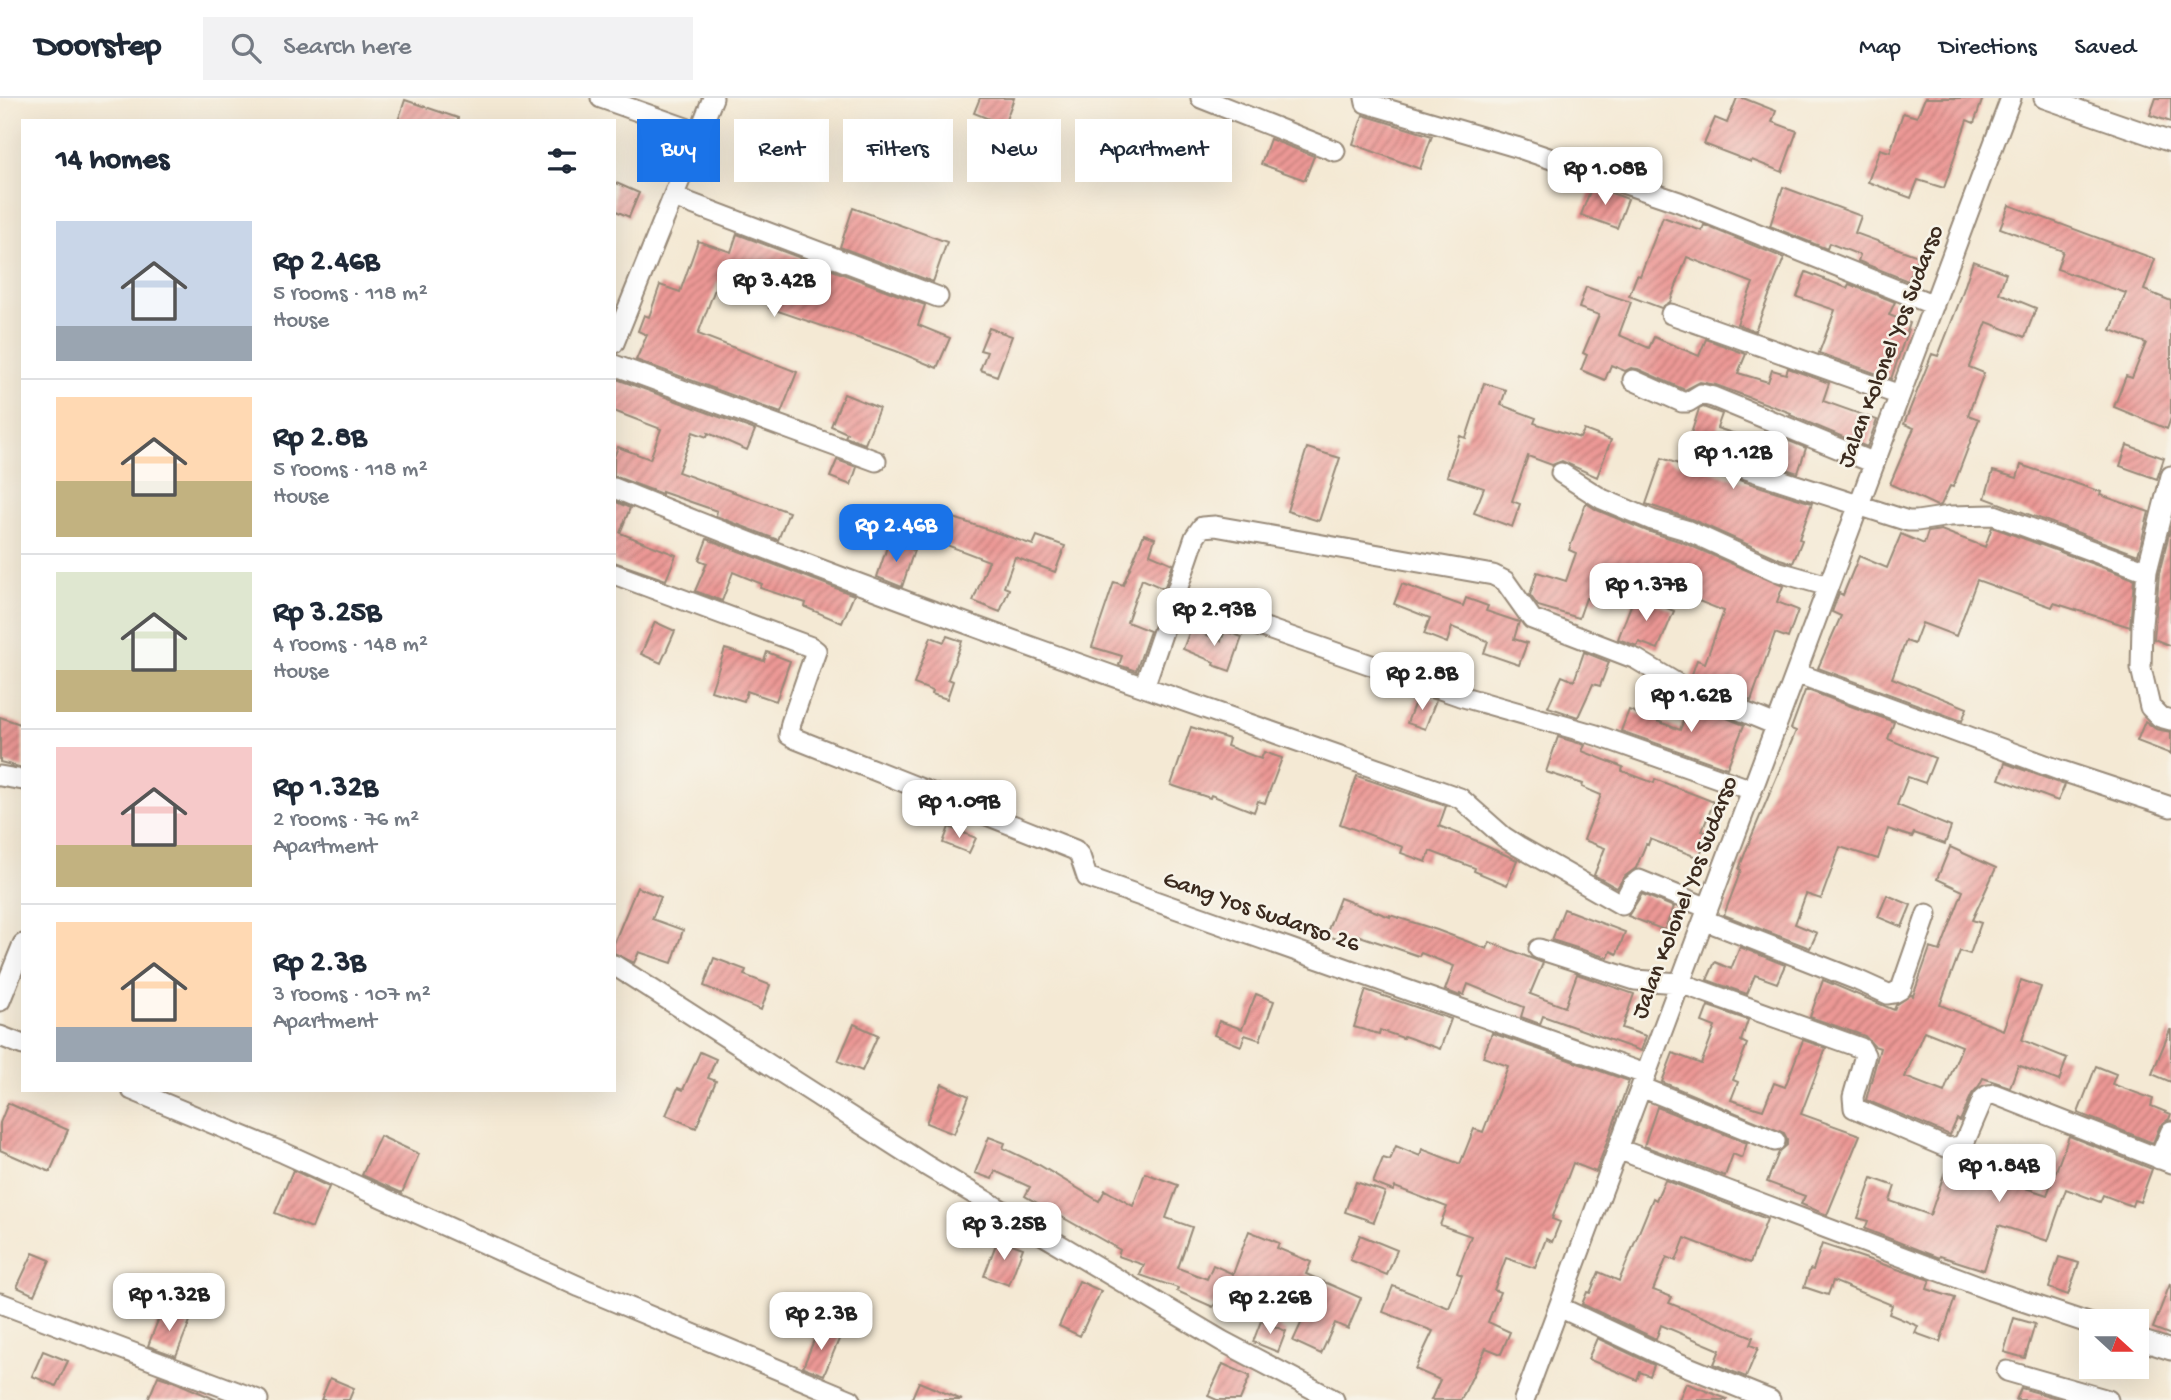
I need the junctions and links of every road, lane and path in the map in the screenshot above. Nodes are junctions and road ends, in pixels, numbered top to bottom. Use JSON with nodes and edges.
{"nodes":[{"id":1,"x":601,"y":98,"type":"edge"},
{"id":2,"x":713,"y":98,"type":"edge"},
{"id":3,"x":1201,"y":98,"type":"edge"},
{"id":4,"x":1365,"y":98,"type":"edge"},
{"id":5,"x":2011,"y":98,"type":"edge"},
{"id":6,"x":2044,"y":98,"type":"edge"},
{"id":7,"x":660,"y":119,"type":"edge"},
{"id":8,"x":705,"y":119,"type":"edge"},
{"id":9,"x":2171,"y":142,"type":"edge"},
{"id":10,"x":1335,"y":151,"type":"dead end"},
{"id":11,"x":680,"y":182,"type":"edge"},
{"id":12,"x":674,"y":197,"type":"junction"},
{"id":13,"x":938,"y":297,"type":"dead end"},
{"id":14,"x":1934,"y":305,"type":"junction"},
{"id":15,"x":621,"y":307,"type":"edge"},
{"id":16,"x":1671,"y":313,"type":"dead end"},
{"id":17,"x":616,"y":333,"type":"edge"},
{"id":18,"x":616,"y":366,"type":"edge"},
{"id":19,"x":1633,"y":380,"type":"dead end"},
{"id":20,"x":1900,"y":395,"type":"junction"},
{"id":21,"x":1715,"y":459,"type":"dead end"},
{"id":22,"x":876,"y":461,"type":"dead end"},
{"id":23,"x":1874,"y":463,"type":"junction"},
{"id":24,"x":1561,"y":473,"type":"dead end"},
{"id":25,"x":2171,"y":476,"type":"edge"},
{"id":26,"x":616,"y":489,"type":"edge"},
{"id":27,"x":1859,"y":505,"type":"junction"},
{"id":28,"x":2167,"y":509,"type":"edge"},
{"id":29,"x":2147,"y":571,"type":"junction"},
{"id":30,"x":616,"y":575,"type":"edge"},
{"id":31,"x":1828,"y":586,"type":"junction"},
{"id":32,"x":1174,"y":599,"type":"junction"},
{"id":33,"x":1796,"y":673,"type":"junction"},
{"id":34,"x":1144,"y":687,"type":"junction"},
{"id":35,"x":2171,"y":720,"type":"edge"},
{"id":36,"x":1776,"y":725,"type":"junction"},
{"id":37,"x":0,"y":776,"type":"edge"},
{"id":38,"x":21,"y":780,"type":"edge"},
{"id":39,"x":1752,"y":790,"type":"junction"},
{"id":40,"x":2171,"y":807,"type":"edge"},
{"id":41,"x":1706,"y":914,"type":"junction"},
{"id":42,"x":1927,"y":914,"type":"dead end"},
{"id":43,"x":1539,"y":948,"type":"dead end"},
{"id":44,"x":21,"y":951,"type":"edge"},
{"id":45,"x":616,"y":966,"type":"edge"},
{"id":46,"x":1680,"y":983,"type":"junction"},
{"id":47,"x":0,"y":1001,"type":"edge"},
{"id":48,"x":0,"y":1036,"type":"edge"},
{"id":49,"x":21,"y":1044,"type":"edge"},
{"id":50,"x":1643,"y":1081,"type":"junction"},
{"id":51,"x":137,"y":1092,"type":"edge"},
{"id":52,"x":2171,"y":1130,"type":"edge"},
{"id":53,"x":1775,"y":1142,"type":"dead end"},
{"id":54,"x":1618,"y":1149,"type":"junction"},
{"id":55,"x":2165,"y":1161,"type":"edge"},
{"id":56,"x":0,"y":1303,"type":"edge"},
{"id":57,"x":1559,"y":1307,"type":"junction"},
{"id":58,"x":2079,"y":1320,"type":"edge"},
{"id":59,"x":2149,"y":1343,"type":"edge"},
{"id":60,"x":2171,"y":1350,"type":"edge"},
{"id":61,"x":2007,"y":1371,"type":"dead end"},
{"id":62,"x":258,"y":1400,"type":"edge"},
{"id":63,"x":851,"y":1400,"type":"edge"},
{"id":64,"x":1334,"y":1400,"type":"edge"},
{"id":65,"x":1524,"y":1400,"type":"edge"},
{"id":66,"x":1770,"y":1400,"type":"edge"},
{"id":67,"x":2108,"y":1400,"type":"edge"}],
"edges":[{"from":1,"to":7,"type":"street"},
{"from":2,"to":8,"type":"street"},
{"from":3,"to":10,"type":"street"},
{"from":4,"to":14,"type":"street"},
{"from":5,"to":14,"type":"street","name":"Jalan Kolonel Yos Sudarso"},
{"from":6,"to":9,"type":"street"},
{"from":11,"to":12,"type":"street"},
{"from":12,"to":13,"type":"street"},
{"from":12,"to":15,"type":"street"},
{"from":14,"to":20,"type":"street","name":"Jalan Kolonel Yos Sudarso"},
{"from":15,"to":17,"type":"street"},
{"from":16,"to":20,"type":"street"},
{"from":18,"to":22,"type":"street"},
{"from":19,"to":23,"type":"street"},
{"from":20,"to":23,"type":"street","name":"Jalan Kolonel Yos Sudarso"},
{"from":21,"to":27,"type":"street"},
{"from":23,"to":27,"type":"street","name":"Jalan Kolonel Yos Sudarso"},
{"from":24,"to":31,"type":"street"},
{"from":25,"to":28,"type":"street"},
{"from":26,"to":34,"type":"street"},
{"from":27,"to":29,"type":"street"},
{"from":27,"to":31,"type":"street","name":"Jalan Kolonel Yos Sudarso"},
{"from":28,"to":29,"type":"street"},
{"from":29,"to":35,"type":"street"},
{"from":30,"to":50,"type":"street","name":"Gang Yos Sudarso 26"},
{"from":31,"to":33,"type":"street","name":"Jalan Kolonel Yos Sudarso"},
{"from":32,"to":34,"type":"street"},
{"from":32,"to":36,"type":"street"},
{"from":32,"to":39,"type":"street"},
{"from":33,"to":36,"type":"street","name":"Jalan Kolonel Yos Sudarso"},
{"from":33,"to":40,"type":"street"},
{"from":34,"to":41,"type":"street"},
{"from":36,"to":39,"type":"street","name":"Jalan Kolonel Yos Sudarso"},
{"from":37,"to":38,"type":"street"},
{"from":39,"to":41,"type":"street","name":"Jalan Kolonel Yos Sudarso"},
{"from":41,"to":42,"type":"street"},
{"from":41,"to":46,"type":"street","name":"Jalan Kolonel Yos Sudarso"},
{"from":43,"to":46,"type":"street"},
{"from":44,"to":47,"type":"street"},
{"from":45,"to":64,"type":"street"},
{"from":46,"to":50,"type":"street","name":"Jalan Kolonel Yos Sudarso"},
{"from":46,"to":55,"type":"street"},
{"from":48,"to":49,"type":"street"},
{"from":50,"to":53,"type":"street","name":"Gang Yos Sudarso 26"},
{"from":50,"to":54,"type":"street","name":"Jalan Kolonel Yos Sudarso"},
{"from":51,"to":63,"type":"street"},
{"from":52,"to":55,"type":"street"},
{"from":54,"to":57,"type":"street","name":"Jalan Kolonel Yos Sudarso"},
{"from":54,"to":58,"type":"street"},
{"from":56,"to":62,"type":"street"},
{"from":57,"to":65,"type":"street","name":"Jalan Kolonel Yos Sudarso"},
{"from":57,"to":66,"type":"street"},
{"from":59,"to":60,"type":"street"},
{"from":61,"to":67,"type":"street"}]}
